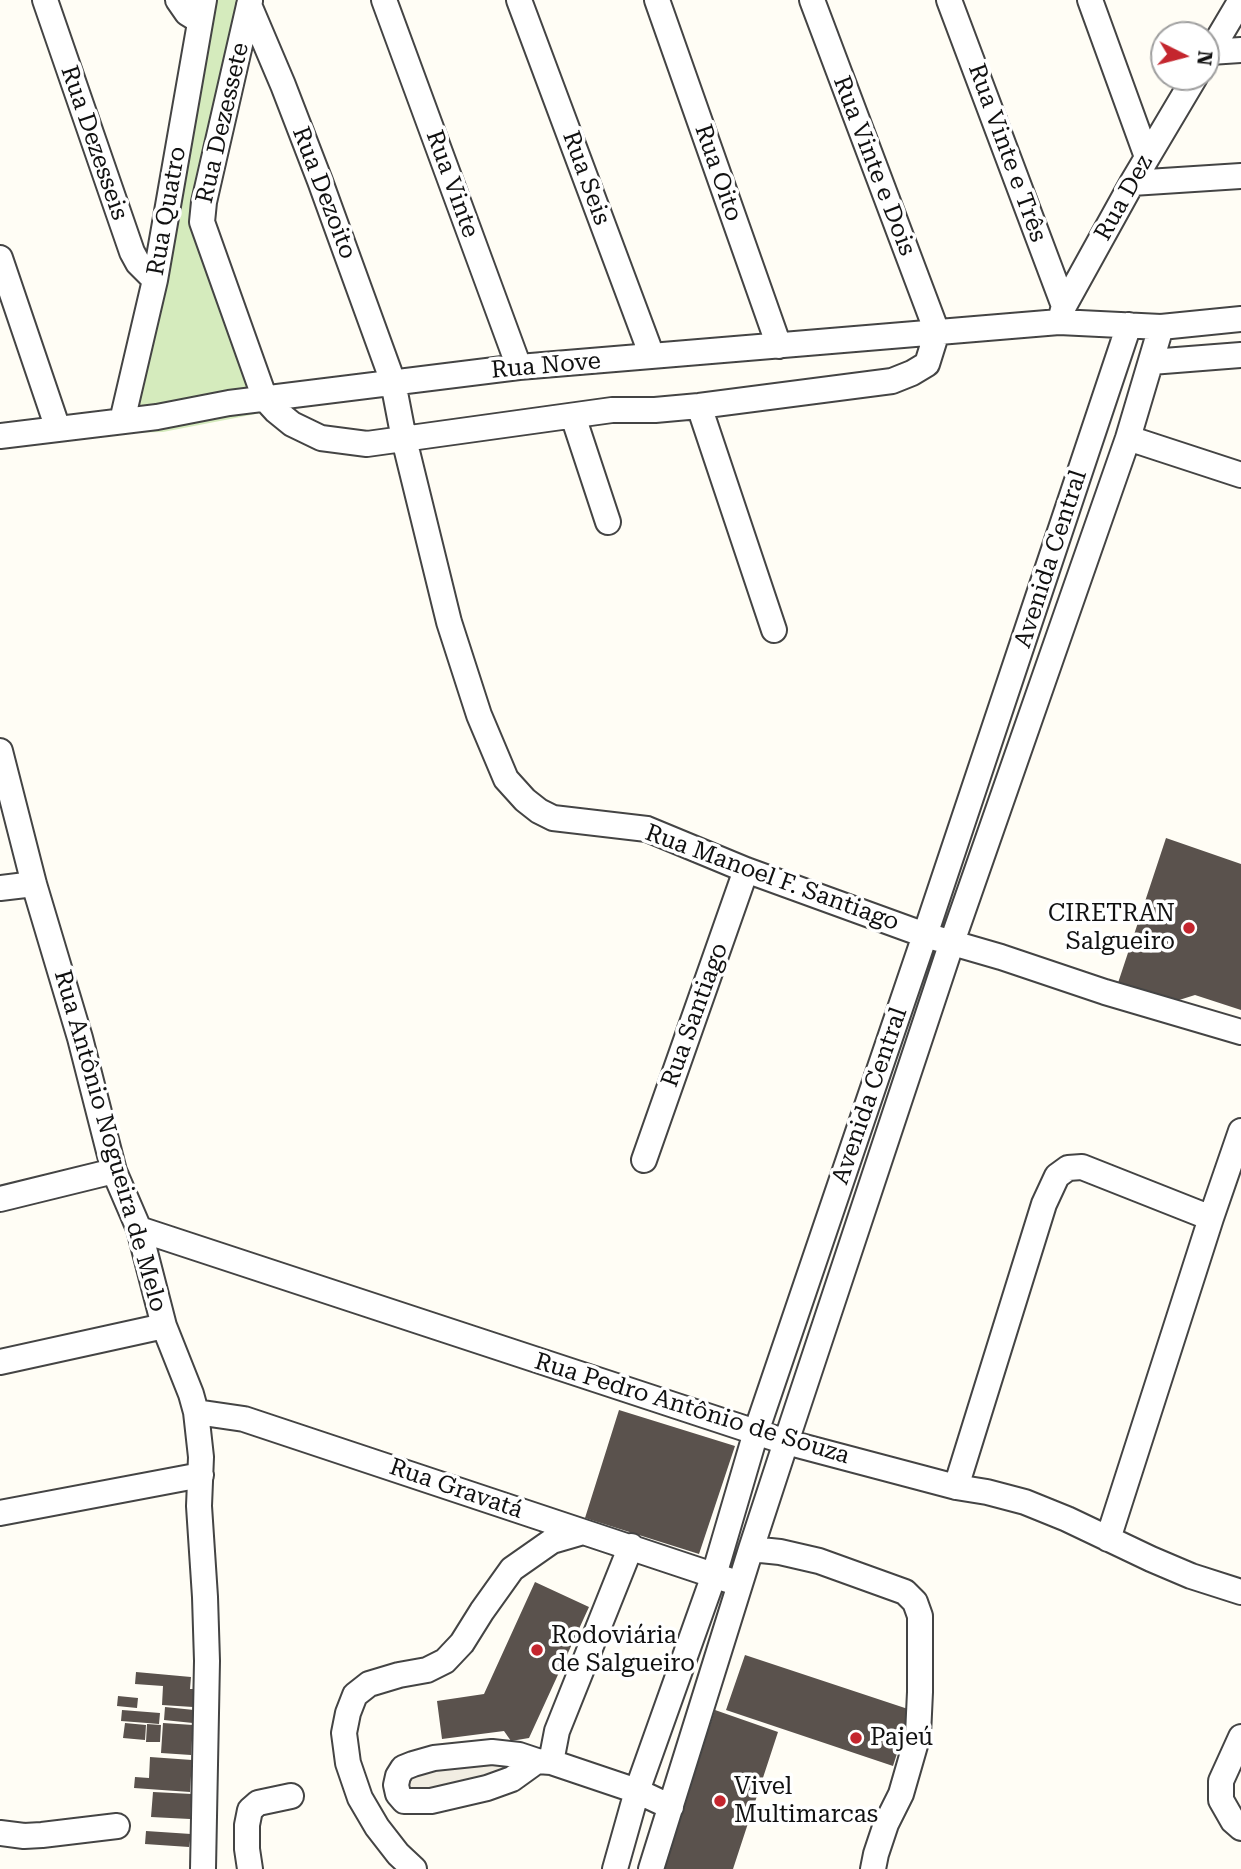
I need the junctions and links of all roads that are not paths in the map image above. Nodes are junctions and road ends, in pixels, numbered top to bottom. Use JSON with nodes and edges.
{"nodes":[{"id":1,"x":45,"y":0,"type":"edge"},
{"id":2,"x":178,"y":0,"type":"edge"},
{"id":3,"x":384,"y":0,"type":"edge"},
{"id":4,"x":519,"y":0,"type":"edge"},
{"id":5,"x":657,"y":0,"type":"edge"},
{"id":6,"x":812,"y":0,"type":"edge"},
{"id":7,"x":949,"y":0,"type":"edge"},
{"id":8,"x":1090,"y":0,"type":"edge"},
{"id":9,"x":250,"y":3,"type":"edge"},
{"id":10,"x":1237,"y":3,"type":"edge"},
{"id":11,"x":202,"y":11,"type":"edge"},
{"id":12,"x":1220,"y":34,"type":"edge"},
{"id":13,"x":1241,"y":50,"type":"edge"},
{"id":14,"x":1220,"y":54,"type":"edge"},
{"id":15,"x":1187,"y":91,"type":"edge"},
{"id":16,"x":1147,"y":158,"type":"junction"},
{"id":17,"x":1241,"y":176,"type":"edge"},
{"id":18,"x":1132,"y":183,"type":"junction"},
{"id":19,"x":0,"y":258,"type":"edge"},
{"id":20,"x":155,"y":280,"type":"junction"},
{"id":21,"x":1062,"y":314,"type":"junction"},
{"id":22,"x":1241,"y":319,"type":"edge"},
{"id":23,"x":1129,"y":325,"type":"junction"},
{"id":24,"x":1161,"y":327,"type":"junction"},
{"id":25,"x":937,"y":332,"type":"junction"},
{"id":26,"x":779,"y":346,"type":"junction"},
{"id":27,"x":1241,"y":355,"type":"edge"},
{"id":28,"x":652,"y":356,"type":"junction"},
{"id":29,"x":1151,"y":362,"type":"junction"},
{"id":30,"x":519,"y":367,"type":"junction"},
{"id":31,"x":393,"y":382,"type":"junction"},
{"id":32,"x":265,"y":399,"type":"junction"},
{"id":33,"x":699,"y":406,"type":"junction"},
{"id":34,"x":573,"y":416,"type":"junction"},
{"id":35,"x":122,"y":421,"type":"junction"},
{"id":36,"x":58,"y":429,"type":"junction"},
{"id":37,"x":0,"y":436,"type":"edge"},
{"id":38,"x":1128,"y":438,"type":"junction"},
{"id":39,"x":404,"y":439,"type":"junction"},
{"id":40,"x":1241,"y":475,"type":"edge"},
{"id":41,"x":608,"y":522,"type":"dead end"},
{"id":42,"x":774,"y":630,"type":"dead end"},
{"id":43,"x":0,"y":751,"type":"edge"},
{"id":44,"x":747,"y":870,"type":"junction"},
{"id":45,"x":34,"y":884,"type":"junction"},
{"id":46,"x":0,"y":888,"type":"edge"},
{"id":47,"x":925,"y":935,"type":"junction"},
{"id":48,"x":952,"y":942,"type":"junction"},
{"id":49,"x":1241,"y":1032,"type":"edge"},
{"id":50,"x":1241,"y":1131,"type":"edge"},
{"id":51,"x":644,"y":1160,"type":"dead end"},
{"id":52,"x":114,"y":1171,"type":"junction"},
{"id":53,"x":0,"y":1199,"type":"edge"},
{"id":54,"x":1211,"y":1218,"type":"junction"},
{"id":55,"x":139,"y":1230,"type":"junction"},
{"id":56,"x":164,"y":1326,"type":"junction"},
{"id":57,"x":0,"y":1362,"type":"edge"},
{"id":58,"x":196,"y":1412,"type":"junction"},
{"id":59,"x":756,"y":1432,"type":"junction"},
{"id":60,"x":786,"y":1442,"type":"junction"},
{"id":61,"x":201,"y":1475,"type":"junction"},
{"id":62,"x":956,"y":1487,"type":"junction"},
{"id":63,"x":2,"y":1518,"type":"edge"},
{"id":64,"x":583,"y":1532,"type":"junction"},
{"id":65,"x":1108,"y":1539,"type":"junction"},
{"id":66,"x":631,"y":1546,"type":"junction"},
{"id":67,"x":751,"y":1549,"type":"junction"},
{"id":68,"x":714,"y":1575,"type":"junction"},
{"id":69,"x":741,"y":1584,"type":"junction"},
{"id":70,"x":1241,"y":1592,"type":"edge"},
{"id":71,"x":1241,"y":1737,"type":"edge"},
{"id":72,"x":544,"y":1762,"type":"junction"},
{"id":73,"x":637,"y":1791,"type":"junction"},
{"id":74,"x":291,"y":1796,"type":"dead end"},
{"id":75,"x":671,"y":1807,"type":"junction"},
{"id":76,"x":117,"y":1826,"type":"dead end"},
{"id":77,"x":1241,"y":1828,"type":"edge"},
{"id":78,"x":0,"y":1833,"type":"edge"},
{"id":79,"x":203,"y":1869,"type":"edge"},
{"id":80,"x":250,"y":1869,"type":"edge"},
{"id":81,"x":414,"y":1869,"type":"edge"},
{"id":82,"x":615,"y":1869,"type":"edge"},
{"id":83,"x":651,"y":1869,"type":"edge"},
{"id":84,"x":873,"y":1869,"type":"edge"}],
"edges":[{"from":1,"to":20,"type":"street","name":"Rua Dezesseis"},
{"from":2,"to":11,"type":"street"},
{"from":3,"to":30,"type":"street","name":"Rua Vinte"},
{"from":4,"to":28,"type":"street","name":"Rua Seis"},
{"from":5,"to":26,"type":"street","name":"Rua Oito"},
{"from":6,"to":25,"type":"street","name":"Rua Vinte e Dois"},
{"from":7,"to":21,"type":"street","name":"Rua Vinte e Três"},
{"from":8,"to":16,"type":"street"},
{"from":9,"to":31,"type":"street","name":"Rua Dezoito"},
{"from":9,"to":32,"type":"street","name":"Rua Dezessete"},
{"from":10,"to":12,"type":"street"},
{"from":11,"to":20,"type":"street","name":"Rua Quatro"},
{"from":13,"to":14,"type":"street"},
{"from":15,"to":16,"type":"street","name":"Rua Dez"},
{"from":16,"to":18,"type":"street","name":"Rua Dez"},
{"from":17,"to":18,"type":"street"},
{"from":18,"to":21,"type":"street","name":"Rua Dez"},
{"from":19,"to":36,"type":"street"},
{"from":20,"to":35,"type":"street","name":"Rua Quatro"},
{"from":21,"to":23,"type":"street","name":"Rua Nove"},
{"from":21,"to":25,"type":"street","name":"Rua Nove"},
{"from":22,"to":24,"type":"street","name":"Rua Nove"},
{"from":23,"to":24,"type":"street","name":"Rua Nove"},
{"from":23,"to":47,"type":"street","name":"Avenida Central"},
{"from":24,"to":29,"type":"street","name":"Avenida Central"},
{"from":25,"to":26,"type":"street","name":"Rua Nove"},
{"from":25,"to":33,"type":"street","name":"Rua Nove"},
{"from":26,"to":28,"type":"street","name":"Rua Nove"},
{"from":27,"to":29,"type":"street"},
{"from":28,"to":30,"type":"street","name":"Rua Nove"},
{"from":29,"to":38,"type":"street","name":"Avenida Central"},
{"from":30,"to":31,"type":"street","name":"Rua Nove"},
{"from":31,"to":32,"type":"street","name":"Rua Nove"},
{"from":31,"to":39,"type":"street","name":"Rua Manoel F. Santiago"},
{"from":32,"to":35,"type":"street","name":"Rua Nove"},
{"from":32,"to":39,"type":"street","name":"Rua Nove"},
{"from":33,"to":34,"type":"street","name":"Rua Nove"},
{"from":33,"to":42,"type":"street"},
{"from":34,"to":39,"type":"street","name":"Rua Nove"},
{"from":34,"to":41,"type":"street"},
{"from":35,"to":36,"type":"street","name":"Rua Nove"},
{"from":36,"to":37,"type":"street","name":"Rua Nove"},
{"from":38,"to":40,"type":"street"},
{"from":38,"to":48,"type":"street","name":"Avenida Central"},
{"from":39,"to":44,"type":"street","name":"Rua Manoel F. Santiago"},
{"from":43,"to":45,"type":"street","name":"Rua Antônio Nogueira de Melo"},
{"from":44,"to":47,"type":"street","name":"Rua Manoel F. Santiago"},
{"from":44,"to":51,"type":"street","name":"Rua Santiago"},
{"from":45,"to":46,"type":"street"},
{"from":45,"to":52,"type":"street","name":"Rua Antônio Nogueira de Melo"},
{"from":47,"to":48,"type":"street","name":"Rua Manoel F. Santiago"},
{"from":47,"to":59,"type":"street","name":"Avenida Central"},
{"from":48,"to":49,"type":"street","name":"Rua Manoel F. Santiago"},
{"from":48,"to":60,"type":"street","name":"Avenida Central"},
{"from":50,"to":54,"type":"street"},
{"from":52,"to":53,"type":"street"},
{"from":52,"to":55,"type":"street","name":"Rua Antônio Nogueira de Melo"},
{"from":54,"to":62,"type":"street"},
{"from":54,"to":65,"type":"street"},
{"from":55,"to":56,"type":"street","name":"Rua Antônio Nogueira de Melo"},
{"from":55,"to":59,"type":"street","name":"Rua Pedro Antônio de Souza"},
{"from":56,"to":57,"type":"street"},
{"from":56,"to":58,"type":"street","name":"Rua Antônio Nogueira de Melo"},
{"from":58,"to":61,"type":"street","name":"Rua Antônio Nogueira de Melo"},
{"from":58,"to":64,"type":"street","name":"Rua Gravatá"},
{"from":59,"to":60,"type":"street","name":"Rua Pedro Antônio de Souza"},
{"from":59,"to":68,"type":"street","name":"Avenida Central"},
{"from":60,"to":62,"type":"street","name":"Rua Pedro Antônio de Souza"},
{"from":60,"to":67,"type":"street","name":"Avenida Central"},
{"from":61,"to":63,"type":"street"},
{"from":61,"to":79,"type":"street","name":"Rua Antônio Nogueira de Melo"},
{"from":62,"to":65,"type":"street","name":"Rua Pedro Antônio de Souza"},
{"from":64,"to":66,"type":"street","name":"Rua Gravatá"},
{"from":64,"to":81,"type":"street"},
{"from":65,"to":70,"type":"street","name":"Rua Pedro Antônio de Souza"},
{"from":66,"to":68,"type":"street","name":"Rua Gravatá"},
{"from":66,"to":72,"type":"street"},
{"from":67,"to":69,"type":"street","name":"Avenida Central"},
{"from":67,"to":84,"type":"street"},
{"from":68,"to":69,"type":"street","name":"Rua Gravatá"},
{"from":68,"to":73,"type":"street","name":"Avenida Central"},
{"from":69,"to":75,"type":"street","name":"Avenida Central"},
{"from":71,"to":77,"type":"street"},
{"from":72,"to":72,"type":"street"},
{"from":72,"to":73,"type":"street"},
{"from":73,"to":75,"type":"street"},
{"from":73,"to":82,"type":"street","name":"Avenida Central"},
{"from":74,"to":80,"type":"street"},
{"from":75,"to":83,"type":"street","name":"Avenida Central"},
{"from":76,"to":78,"type":"street"}]}
